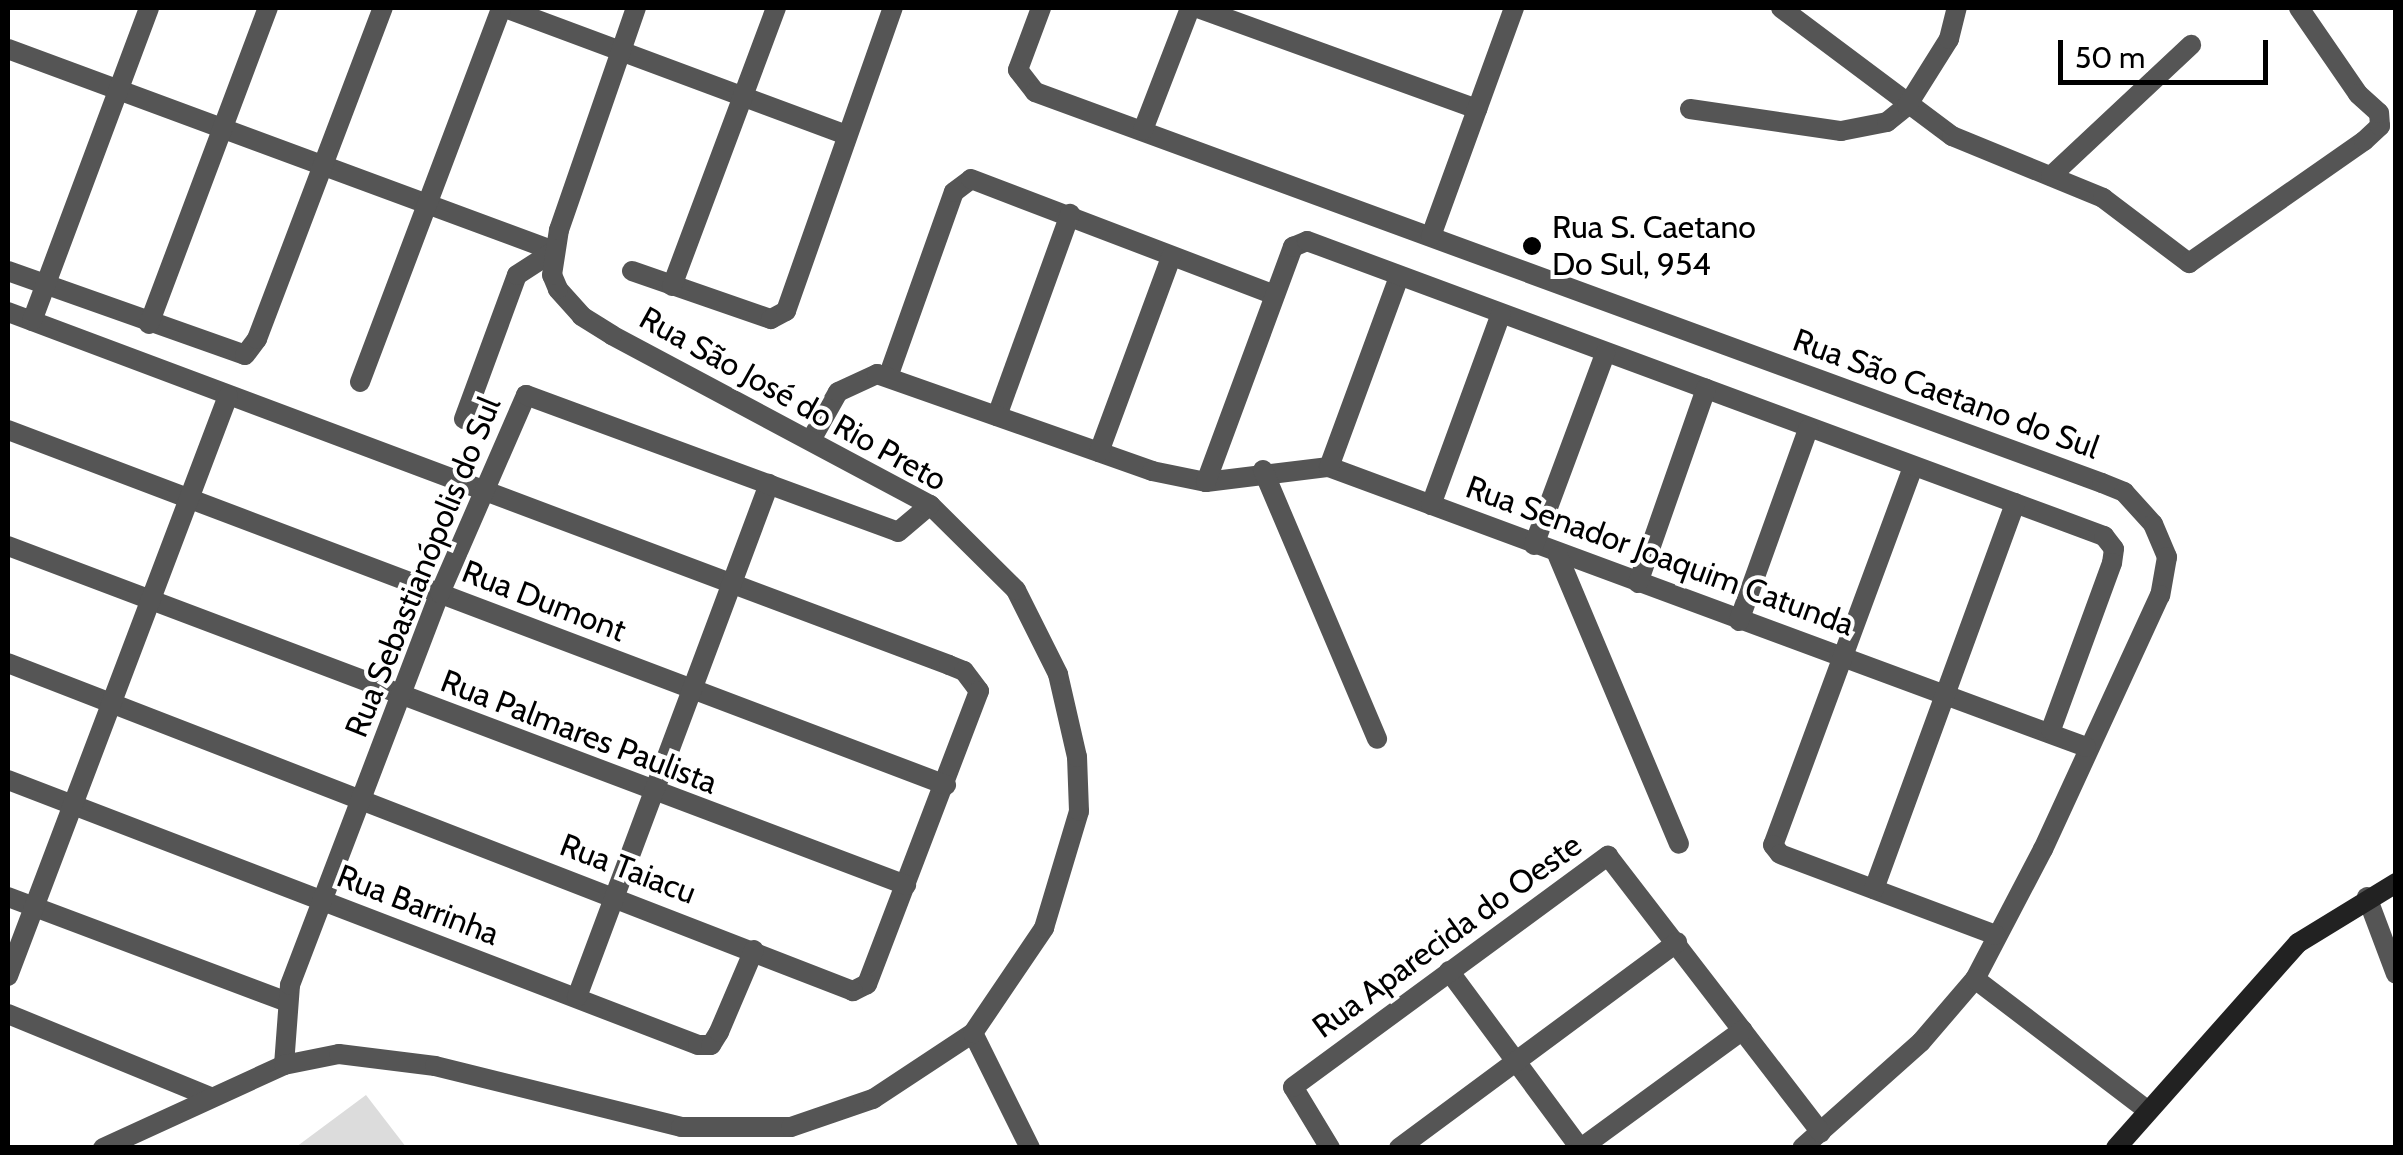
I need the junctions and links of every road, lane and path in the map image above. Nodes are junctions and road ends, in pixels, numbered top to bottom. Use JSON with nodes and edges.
{"nodes":[{"id":1,"x":149,"y":8,"type":"edge"},
{"id":2,"x":268,"y":8,"type":"edge"},
{"id":3,"x":383,"y":8,"type":"edge"},
{"id":4,"x":503,"y":8,"type":"edge"},
{"id":5,"x":636,"y":8,"type":"edge"},
{"id":6,"x":776,"y":8,"type":"edge"},
{"id":7,"x":893,"y":8,"type":"edge"},
{"id":8,"x":1040,"y":8,"type":"edge"},
{"id":9,"x":1190,"y":8,"type":"edge"},
{"id":10,"x":1198,"y":8,"type":"edge"},
{"id":11,"x":1514,"y":8,"type":"edge"},
{"id":12,"x":1781,"y":8,"type":"edge"},
{"id":13,"x":1958,"y":8,"type":"edge"},
{"id":14,"x":2300,"y":8,"type":"edge"},
{"id":15,"x":2191,"y":44,"type":"dead end"},
{"id":16,"x":8,"y":49,"type":"edge"},
{"id":17,"x":620,"y":50,"type":"junction"},
{"id":18,"x":118,"y":88,"type":"junction"},
{"id":19,"x":744,"y":97,"type":"junction"},
{"id":20,"x":1907,"y":106,"type":"junction"},
{"id":21,"x":1478,"y":109,"type":"junction"},
{"id":22,"x":1690,"y":110,"type":"dead end"},
{"id":23,"x":2387,"y":110,"type":"edge"},
{"id":24,"x":222,"y":128,"type":"junction"},
{"id":25,"x":1143,"y":130,"type":"junction"},
{"id":26,"x":846,"y":135,"type":"junction"},
{"id":27,"x":324,"y":166,"type":"junction"},
{"id":28,"x":2051,"y":176,"type":"junction"},
{"id":29,"x":429,"y":204,"type":"junction"},
{"id":30,"x":1070,"y":214,"type":"junction"},
{"id":31,"x":1431,"y":236,"type":"junction"},
{"id":32,"x":554,"y":251,"type":"junction"},
{"id":33,"x":1171,"y":257,"type":"junction"},
{"id":34,"x":8,"y":271,"type":"edge"},
{"id":35,"x":632,"y":271,"type":"dead end"},
{"id":36,"x":1399,"y":277,"type":"junction"},
{"id":37,"x":46,"y":285,"type":"junction"},
{"id":38,"x":672,"y":286,"type":"junction"},
{"id":39,"x":1275,"y":295,"type":"junction"},
{"id":40,"x":8,"y":312,"type":"edge"},
{"id":41,"x":1500,"y":314,"type":"junction"},
{"id":42,"x":32,"y":321,"type":"junction"},
{"id":43,"x":148,"y":324,"type":"junction"},
{"id":44,"x":1605,"y":354,"type":"junction"},
{"id":45,"x":888,"y":377,"type":"junction"},
{"id":46,"x":360,"y":382,"type":"dead end"},
{"id":47,"x":1706,"y":390,"type":"junction"},
{"id":48,"x":228,"y":396,"type":"junction"},
{"id":49,"x":996,"y":416,"type":"junction"},
{"id":50,"x":464,"y":419,"type":"dead end"},
{"id":51,"x":1808,"y":428,"type":"junction"},
{"id":52,"x":8,"y":430,"type":"edge"},
{"id":53,"x":811,"y":440,"type":"junction"},
{"id":54,"x":1099,"y":452,"type":"junction"},
{"id":55,"x":1329,"y":467,"type":"junction"},
{"id":56,"x":1913,"y":468,"type":"junction"},
{"id":57,"x":1263,"y":470,"type":"junction"},
{"id":58,"x":1206,"y":482,"type":"junction"},
{"id":59,"x":769,"y":484,"type":"junction"},
{"id":60,"x":488,"y":494,"type":"junction"},
{"id":61,"x":187,"y":498,"type":"junction"},
{"id":62,"x":2015,"y":502,"type":"junction"},
{"id":63,"x":930,"y":505,"type":"junction"},
{"id":64,"x":1431,"y":505,"type":"junction"},
{"id":65,"x":1534,"y":544,"type":"junction"},
{"id":66,"x":8,"y":546,"type":"edge"},
{"id":67,"x":1558,"y":556,"type":"junction"},
{"id":68,"x":1638,"y":582,"type":"junction"},
{"id":69,"x":732,"y":587,"type":"junction"},
{"id":70,"x":440,"y":593,"type":"junction"},
{"id":71,"x":150,"y":601,"type":"junction"},
{"id":72,"x":1739,"y":621,"type":"junction"},
{"id":73,"x":1842,"y":655,"type":"junction"},
{"id":74,"x":8,"y":664,"type":"edge"},
{"id":75,"x":693,"y":690,"type":"junction"},
{"id":76,"x":1946,"y":693,"type":"junction"},
{"id":77,"x":400,"y":698,"type":"junction"},
{"id":78,"x":111,"y":702,"type":"junction"},
{"id":79,"x":2051,"y":730,"type":"junction"},
{"id":80,"x":1377,"y":740,"type":"dead end"},
{"id":81,"x":2086,"y":746,"type":"junction"},
{"id":82,"x":8,"y":780,"type":"edge"},
{"id":83,"x":946,"y":785,"type":"junction"},
{"id":84,"x":654,"y":792,"type":"junction"},
{"id":85,"x":363,"y":800,"type":"junction"},
{"id":86,"x":72,"y":805,"type":"junction"},
{"id":87,"x":1680,"y":844,"type":"dead end"},
{"id":88,"x":2396,"y":883,"type":"edge"},
{"id":89,"x":906,"y":885,"type":"junction"},
{"id":90,"x":1874,"y":888,"type":"junction"},
{"id":91,"x":615,"y":894,"type":"junction"},
{"id":92,"x":2367,"y":897,"type":"junction"},
{"id":93,"x":8,"y":898,"type":"edge"},
{"id":94,"x":324,"y":902,"type":"junction"},
{"id":95,"x":32,"y":907,"type":"junction"},
{"id":96,"x":1996,"y":935,"type":"junction"},
{"id":97,"x":1677,"y":942,"type":"junction"},
{"id":98,"x":754,"y":950,"type":"junction"},
{"id":99,"x":1449,"y":971,"type":"junction"},
{"id":100,"x":2396,"y":974,"type":"edge"},
{"id":101,"x":8,"y":976,"type":"edge"},
{"id":102,"x":1976,"y":979,"type":"junction"},
{"id":103,"x":577,"y":998,"type":"junction"},
{"id":104,"x":285,"y":1000,"type":"junction"},
{"id":105,"x":8,"y":1014,"type":"edge"},
{"id":106,"x":1743,"y":1030,"type":"junction"},
{"id":107,"x":972,"y":1032,"type":"junction"},
{"id":108,"x":1515,"y":1060,"type":"junction"},
{"id":109,"x":284,"y":1065,"type":"junction"},
{"id":110,"x":210,"y":1097,"type":"junction"},
{"id":111,"x":2146,"y":1110,"type":"junction"},
{"id":112,"x":1821,"y":1132,"type":"junction"},
{"id":113,"x":103,"y":1148,"type":"edge"},
{"id":114,"x":1030,"y":1148,"type":"edge"},
{"id":115,"x":1330,"y":1148,"type":"edge"},
{"id":116,"x":1399,"y":1148,"type":"edge"},
{"id":117,"x":1580,"y":1148,"type":"edge"},
{"id":118,"x":1802,"y":1148,"type":"edge"},
{"id":119,"x":2116,"y":1148,"type":"edge"}],
"edges":[{"from":1,"to":18,"type":"street"},
{"from":2,"to":24,"type":"street"},
{"from":3,"to":27,"type":"street"},
{"from":4,"to":17,"type":"street"},
{"from":4,"to":29,"type":"street"},
{"from":5,"to":17,"type":"street"},
{"from":6,"to":19,"type":"street"},
{"from":7,"to":26,"type":"street"},
{"from":8,"to":25,"type":"street","name":"Rua São Caetano do Sul"},
{"from":9,"to":25,"type":"street"},
{"from":10,"to":21,"type":"street"},
{"from":11,"to":21,"type":"street"},
{"from":12,"to":20,"type":"street"},
{"from":13,"to":20,"type":"street"},
{"from":14,"to":23,"type":"street"},
{"from":15,"to":28,"type":"street"},
{"from":16,"to":18,"type":"street"},
{"from":17,"to":19,"type":"street"},
{"from":17,"to":32,"type":"street"},
{"from":18,"to":24,"type":"street"},
{"from":18,"to":37,"type":"street"},
{"from":19,"to":26,"type":"street"},
{"from":19,"to":38,"type":"street"},
{"from":20,"to":22,"type":"street"},
{"from":20,"to":28,"type":"street"},
{"from":21,"to":31,"type":"street"},
{"from":23,"to":28,"type":"street"},
{"from":24,"to":27,"type":"street"},
{"from":24,"to":43,"type":"street"},
{"from":25,"to":31,"type":"street","name":"Rua São Caetano do Sul"},
{"from":26,"to":38,"type":"street"},
{"from":27,"to":29,"type":"street"},
{"from":27,"to":43,"type":"street"},
{"from":29,"to":32,"type":"street"},
{"from":29,"to":46,"type":"street"},
{"from":30,"to":33,"type":"street"},
{"from":30,"to":45,"type":"street"},
{"from":30,"to":49,"type":"street"},
{"from":31,"to":81,"type":"street","name":"Rua São Caetano do Sul"},
{"from":32,"to":50,"type":"street"},
{"from":32,"to":53,"type":"street","name":"Rua São José do Rio Preto"},
{"from":33,"to":39,"type":"street"},
{"from":33,"to":54,"type":"street"},
{"from":34,"to":37,"type":"street"},
{"from":35,"to":38,"type":"street"},
{"from":36,"to":39,"type":"street"},
{"from":36,"to":41,"type":"street"},
{"from":36,"to":55,"type":"street"},
{"from":37,"to":42,"type":"street"},
{"from":37,"to":43,"type":"street"},
{"from":39,"to":58,"type":"street"},
{"from":40,"to":42,"type":"street"},
{"from":41,"to":44,"type":"street"},
{"from":41,"to":64,"type":"street"},
{"from":42,"to":48,"type":"street"},
{"from":44,"to":47,"type":"street"},
{"from":44,"to":65,"type":"street"},
{"from":45,"to":49,"type":"street"},
{"from":45,"to":53,"type":"street"},
{"from":47,"to":51,"type":"street"},
{"from":47,"to":68,"type":"street"},
{"from":48,"to":60,"type":"street"},
{"from":48,"to":61,"type":"street"},
{"from":49,"to":54,"type":"street"},
{"from":51,"to":56,"type":"street"},
{"from":51,"to":72,"type":"street"},
{"from":52,"to":61,"type":"street","name":"Rua Dumont"},
{"from":53,"to":63,"type":"street","name":"Rua São José do Rio Preto"},
{"from":54,"to":58,"type":"street"},
{"from":55,"to":57,"type":"street","name":"Rua Senador Joaquim Catunda"},
{"from":55,"to":64,"type":"street","name":"Rua Senador Joaquim Catunda"},
{"from":56,"to":62,"type":"street"},
{"from":56,"to":73,"type":"street"},
{"from":57,"to":58,"type":"street","name":"Rua Senador Joaquim Catunda"},
{"from":57,"to":80,"type":"street"},
{"from":59,"to":60,"type":"street","name":"Rua Sebastianópolis do Sul"},
{"from":59,"to":63,"type":"street","name":"Rua Sebastianópolis do Sul"},
{"from":59,"to":69,"type":"street"},
{"from":60,"to":69,"type":"street"},
{"from":60,"to":70,"type":"street","name":"Rua Sebastianópolis do Sul"},
{"from":61,"to":70,"type":"street","name":"Rua Dumont"},
{"from":61,"to":71,"type":"street"},
{"from":62,"to":76,"type":"street"},
{"from":62,"to":79,"type":"street"},
{"from":63,"to":107,"type":"street","name":"Rua São José do Rio Preto"},
{"from":64,"to":65,"type":"street","name":"Rua Senador Joaquim Catunda"},
{"from":65,"to":67,"type":"street","name":"Rua Senador Joaquim Catunda"},
{"from":66,"to":71,"type":"street","name":"Rua Palmares Paulista"},
{"from":67,"to":68,"type":"street","name":"Rua Senador Joaquim Catunda"},
{"from":67,"to":87,"type":"street"},
{"from":68,"to":72,"type":"street","name":"Rua Senador Joaquim Catunda"},
{"from":69,"to":75,"type":"street"},
{"from":69,"to":83,"type":"street","name":"Rua Taiacu"},
{"from":70,"to":75,"type":"street","name":"Rua Dumont"},
{"from":70,"to":77,"type":"street","name":"Rua Sebastianópolis do Sul"},
{"from":71,"to":77,"type":"street","name":"Rua Palmares Paulista"},
{"from":71,"to":78,"type":"street"},
{"from":72,"to":73,"type":"street","name":"Rua Senador Joaquim Catunda"},
{"from":73,"to":76,"type":"street","name":"Rua Senador Joaquim Catunda"},
{"from":73,"to":90,"type":"street"},
{"from":74,"to":78,"type":"street","name":"Rua Taiacu"},
{"from":75,"to":83,"type":"street","name":"Rua Dumont"},
{"from":75,"to":84,"type":"street"},
{"from":76,"to":79,"type":"street","name":"Rua Senador Joaquim Catunda"},
{"from":76,"to":90,"type":"street"},
{"from":77,"to":84,"type":"street","name":"Rua Palmares Paulista"},
{"from":77,"to":85,"type":"street","name":"Rua Sebastianópolis do Sul"},
{"from":78,"to":85,"type":"street","name":"Rua Taiacu"},
{"from":78,"to":86,"type":"street"},
{"from":79,"to":81,"type":"street","name":"Rua Senador Joaquim Catunda"},
{"from":81,"to":96,"type":"street","name":"Rua São Caetano do Sul"},
{"from":82,"to":86,"type":"street","name":"Rua Barrinha"},
{"from":83,"to":89,"type":"street","name":"Rua Taiacu"},
{"from":84,"to":89,"type":"street","name":"Rua Palmares Paulista"},
{"from":84,"to":91,"type":"street"},
{"from":85,"to":91,"type":"street","name":"Rua Taiacu"},
{"from":85,"to":94,"type":"street","name":"Rua Sebastianópolis do Sul"},
{"from":86,"to":94,"type":"street","name":"Rua Barrinha"},
{"from":86,"to":95,"type":"street"},
{"from":88,"to":92,"type":"street"},
{"from":89,"to":98,"type":"street","name":"Rua Taiacu"},
{"from":90,"to":96,"type":"street"},
{"from":91,"to":98,"type":"street","name":"Rua Taiacu"},
{"from":91,"to":103,"type":"street"},
{"from":92,"to":100,"type":"street"},
{"from":92,"to":111,"type":"street"},
{"from":93,"to":95,"type":"street"},
{"from":94,"to":103,"type":"street","name":"Rua Barrinha"},
{"from":94,"to":104,"type":"street","name":"Rua Sebastianópolis do Sul"},
{"from":95,"to":101,"type":"street"},
{"from":95,"to":104,"type":"street"},
{"from":96,"to":102,"type":"street","name":"Rua São Caetano do Sul"},
{"from":97,"to":99,"type":"street","name":"Rua Aparecida do Oeste"},
{"from":97,"to":106,"type":"street","name":"Rua Aparecida do Oeste"},
{"from":97,"to":108,"type":"street"},
{"from":98,"to":103,"type":"street","name":"Rua Barrinha"},
{"from":99,"to":108,"type":"street"},
{"from":99,"to":115,"type":"street","name":"Rua Aparecida do Oeste"},
{"from":102,"to":111,"type":"street"},
{"from":102,"to":112,"type":"street","name":"Rua São Caetano do Sul"},
{"from":104,"to":109,"type":"street","name":"Rua Sebastianópolis do Sul"},
{"from":105,"to":110,"type":"street"},
{"from":106,"to":112,"type":"street","name":"Rua Aparecida do Oeste"},
{"from":106,"to":117,"type":"street"},
{"from":107,"to":109,"type":"street","name":"Rua São José do Rio Preto"},
{"from":107,"to":114,"type":"street"},
{"from":108,"to":116,"type":"street"},
{"from":108,"to":117,"type":"street"},
{"from":109,"to":110,"type":"street","name":"Rua São José do Rio Preto"},
{"from":110,"to":113,"type":"street","name":"Rua São José do Rio Preto"},
{"from":111,"to":119,"type":"street"},
{"from":112,"to":118,"type":"street","name":"Rua São Caetano do Sul"}]}
